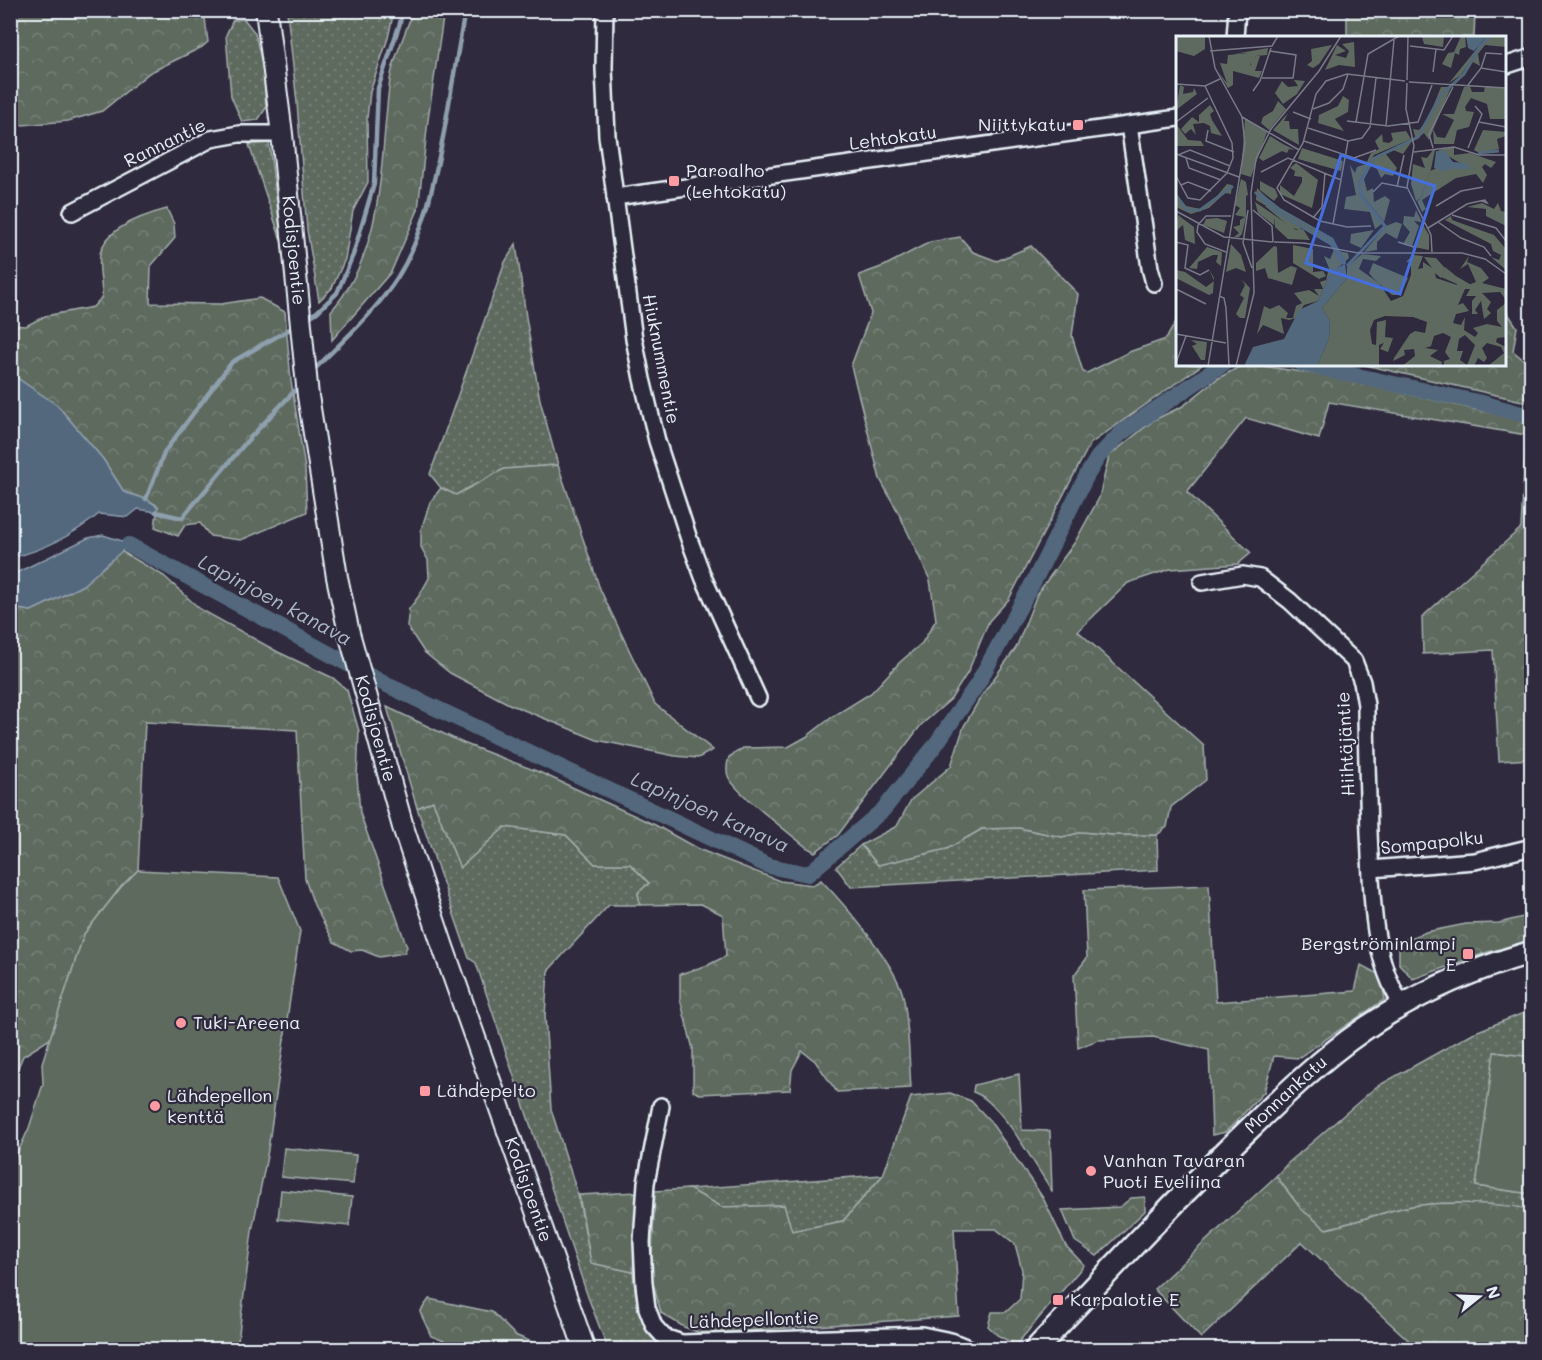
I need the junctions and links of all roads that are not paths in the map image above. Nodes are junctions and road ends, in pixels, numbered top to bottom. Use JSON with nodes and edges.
{"nodes":[{"id":1,"x":266,"y":10,"type":"edge"},
{"id":2,"x":605,"y":10,"type":"edge"},
{"id":3,"x":1237,"y":10,"type":"edge"},
{"id":4,"x":1235,"y":36,"type":"edge"},
{"id":5,"x":1532,"y":57,"type":"edge"},
{"id":6,"x":1506,"y":65,"type":"edge"},
{"id":7,"x":1176,"y":118,"type":"edge"},
{"id":8,"x":1129,"y":125,"type":"junction"},
{"id":9,"x":282,"y":134,"type":"junction"},
{"id":10,"x":615,"y":197,"type":"junction"},
{"id":11,"x":72,"y":212,"type":"dead end"},
{"id":12,"x":1154,"y":282,"type":"dead end"},
{"id":13,"x":1202,"y":582,"type":"dead end"},
{"id":14,"x":758,"y":698,"type":"dead end"},
{"id":15,"x":1532,"y":847,"type":"edge"},
{"id":16,"x":1371,"y":869,"type":"junction"},
{"id":17,"x":1532,"y":952,"type":"edge"},
{"id":18,"x":1402,"y":1005,"type":"junction"},
{"id":19,"x":662,"y":1106,"type":"dead end"},
{"id":20,"x":585,"y":1350,"type":"edge"},
{"id":21,"x":973,"y":1350,"type":"edge"},
{"id":22,"x":1035,"y":1350,"type":"edge"}],
"edges":[{"from":1,"to":9,"type":"street","name":"Kodisjoentie"},
{"from":2,"to":10,"type":"street","name":"Hiuknummentie"},
{"from":3,"to":4,"type":"street"},
{"from":5,"to":6,"type":"street"},
{"from":7,"to":8,"type":"street","name":"Lehtokatu"},
{"from":8,"to":10,"type":"street","name":"Lehtokatu"},
{"from":8,"to":12,"type":"street"},
{"from":9,"to":11,"type":"street","name":"Rannantie"},
{"from":9,"to":20,"type":"street","name":"Kodisjoentie"},
{"from":10,"to":14,"type":"street","name":"Hiuknummentie"},
{"from":13,"to":16,"type":"street","name":"Hiihtäjäntie"},
{"from":15,"to":16,"type":"street","name":"Sompapolku"},
{"from":16,"to":18,"type":"street","name":"Hiihtäjäntie"},
{"from":17,"to":18,"type":"main road","name":"Monnankatu"},
{"from":18,"to":22,"type":"main road","name":"Monnankatu"},
{"from":19,"to":21,"type":"street","name":"Lähdepellontie"}]}
